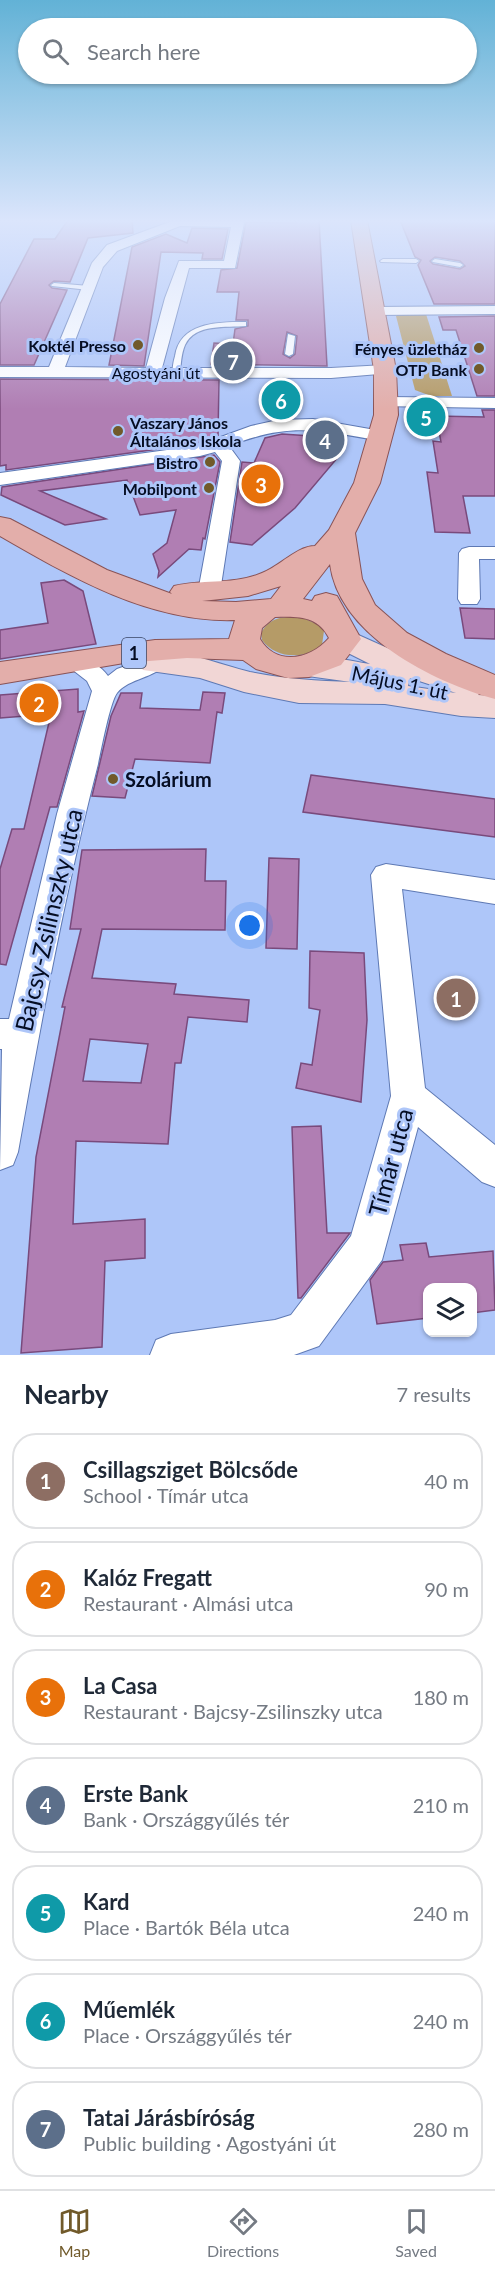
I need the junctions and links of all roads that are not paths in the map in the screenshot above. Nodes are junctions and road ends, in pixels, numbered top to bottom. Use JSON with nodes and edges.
{"nodes":[{"id":1,"x":90,"y":283,"type":"edge"},
{"id":2,"x":177,"y":283,"type":"edge"},
{"id":3,"x":369,"y":283,"type":"edge"},
{"id":4,"x":54,"y":285,"type":"dead end"},
{"id":5,"x":88,"y":288,"type":"junction"},
{"id":6,"x":495,"y":310,"type":"edge"},
{"id":7,"x":373,"y":311,"type":"junction"},
{"id":8,"x":243,"y":324,"type":"dead end"},
{"id":9,"x":291,"y":336,"type":"dead end"},
{"id":10,"x":289,"y":354,"type":"dead end"},
{"id":11,"x":385,"y":370,"type":"junction"},
{"id":12,"x":56,"y":371,"type":"junction"},
{"id":13,"x":0,"y":372,"type":"edge"},
{"id":14,"x":153,"y":373,"type":"junction"},
{"id":15,"x":176,"y":373,"type":"junction"},
{"id":16,"x":385,"y":402,"type":"junction"},
{"id":17,"x":495,"y":403,"type":"edge"},
{"id":18,"x":381,"y":436,"type":"junction"},
{"id":19,"x":219,"y":445,"type":"junction"},
{"id":20,"x":0,"y":479,"type":"edge"},
{"id":21,"x":0,"y":525,"type":"edge"},
{"id":22,"x":341,"y":533,"type":"junction"},
{"id":23,"x":495,"y":553,"type":"edge"},
{"id":24,"x":87,"y":572,"type":"junction"},
{"id":25,"x":209,"y":592,"type":"junction"},
{"id":26,"x":470,"y":599,"type":"dead end"},
{"id":27,"x":273,"y":608,"type":"junction"},
{"id":28,"x":340,"y":630,"type":"junction"},
{"id":29,"x":249,"y":651,"type":"junction"},
{"id":30,"x":154,"y":663,"type":"junction"},
{"id":31,"x":81,"y":667,"type":"junction"},
{"id":32,"x":305,"y":667,"type":"junction"},
{"id":33,"x":10,"y":671,"type":"edge"},
{"id":34,"x":495,"y":688,"type":"edge"},
{"id":35,"x":105,"y":691,"type":"junction"},
{"id":36,"x":495,"y":694,"type":"edge"},
{"id":37,"x":495,"y":701,"type":"edge"},
{"id":38,"x":495,"y":707,"type":"edge"},
{"id":39,"x":495,"y":892,"type":"edge"},
{"id":40,"x":11,"y":1033,"type":"edge"},
{"id":41,"x":408,"y":1096,"type":"junction"},
{"id":42,"x":0,"y":1152,"type":"edge"},
{"id":43,"x":495,"y":1169,"type":"edge"},
{"id":44,"x":171,"y":1355,"type":"edge"}],
"edges":[{"from":1,"to":5,"type":"street"},
{"from":2,"to":14,"type":"street"},
{"from":3,"to":7,"type":"main road"},
{"from":4,"to":5,"type":"lane"},
{"from":5,"to":12,"type":"street"},
{"from":6,"to":7,"type":"street"},
{"from":7,"to":11,"type":"main road"},
{"from":8,"to":15,"type":"lane"},
{"from":9,"to":10,"type":"lane"},
{"from":11,"to":15,"type":"street","name":"Agostyáni út"},
{"from":11,"to":16,"type":"main road"},
{"from":12,"to":13,"type":"street","name":"Agostyáni út"},
{"from":12,"to":14,"type":"street","name":"Agostyáni út"},
{"from":14,"to":15,"type":"street","name":"Agostyáni út"},
{"from":16,"to":17,"type":"street"},
{"from":16,"to":18,"type":"main road"},
{"from":18,"to":19,"type":"street"},
{"from":18,"to":22,"type":"main road"},
{"from":19,"to":20,"type":"street"},
{"from":19,"to":25,"type":"street"},
{"from":21,"to":24,"type":"main road"},
{"from":22,"to":25,"type":"main road"},
{"from":22,"to":27,"type":"main road"},
{"from":22,"to":28,"type":"main road"},
{"from":22,"to":34,"type":"main road"},
{"from":23,"to":26,"type":"street"},
{"from":24,"to":25,"type":"main road"},
{"from":24,"to":27,"type":"main road"},
{"from":27,"to":28,"type":"main road"},
{"from":27,"to":29,"type":"main road"},
{"from":28,"to":32,"type":"main road","number":"1"},
{"from":28,"to":36,"type":"main road","name":"Május 1. út"},
{"from":29,"to":32,"type":"main road","number":"1"},
{"from":29,"to":33,"type":"main road","number":"1"},
{"from":30,"to":31,"type":"main road"},
{"from":30,"to":35,"type":"street"},
{"from":30,"to":38,"type":"main road"},
{"from":31,"to":33,"type":"main road"},
{"from":31,"to":35,"type":"street"},
{"from":32,"to":37,"type":"main road","name":"Május 1. út"},
{"from":35,"to":40,"type":"street","name":"Bajcsy-Zsilinszky utca"},
{"from":39,"to":41,"type":"street","name":"Tímár utca"},
{"from":40,"to":42,"type":"street","name":"Bajcsy-Zsilinszky utca"},
{"from":41,"to":43,"type":"street"},
{"from":41,"to":44,"type":"street","name":"Tímár utca"}]}
